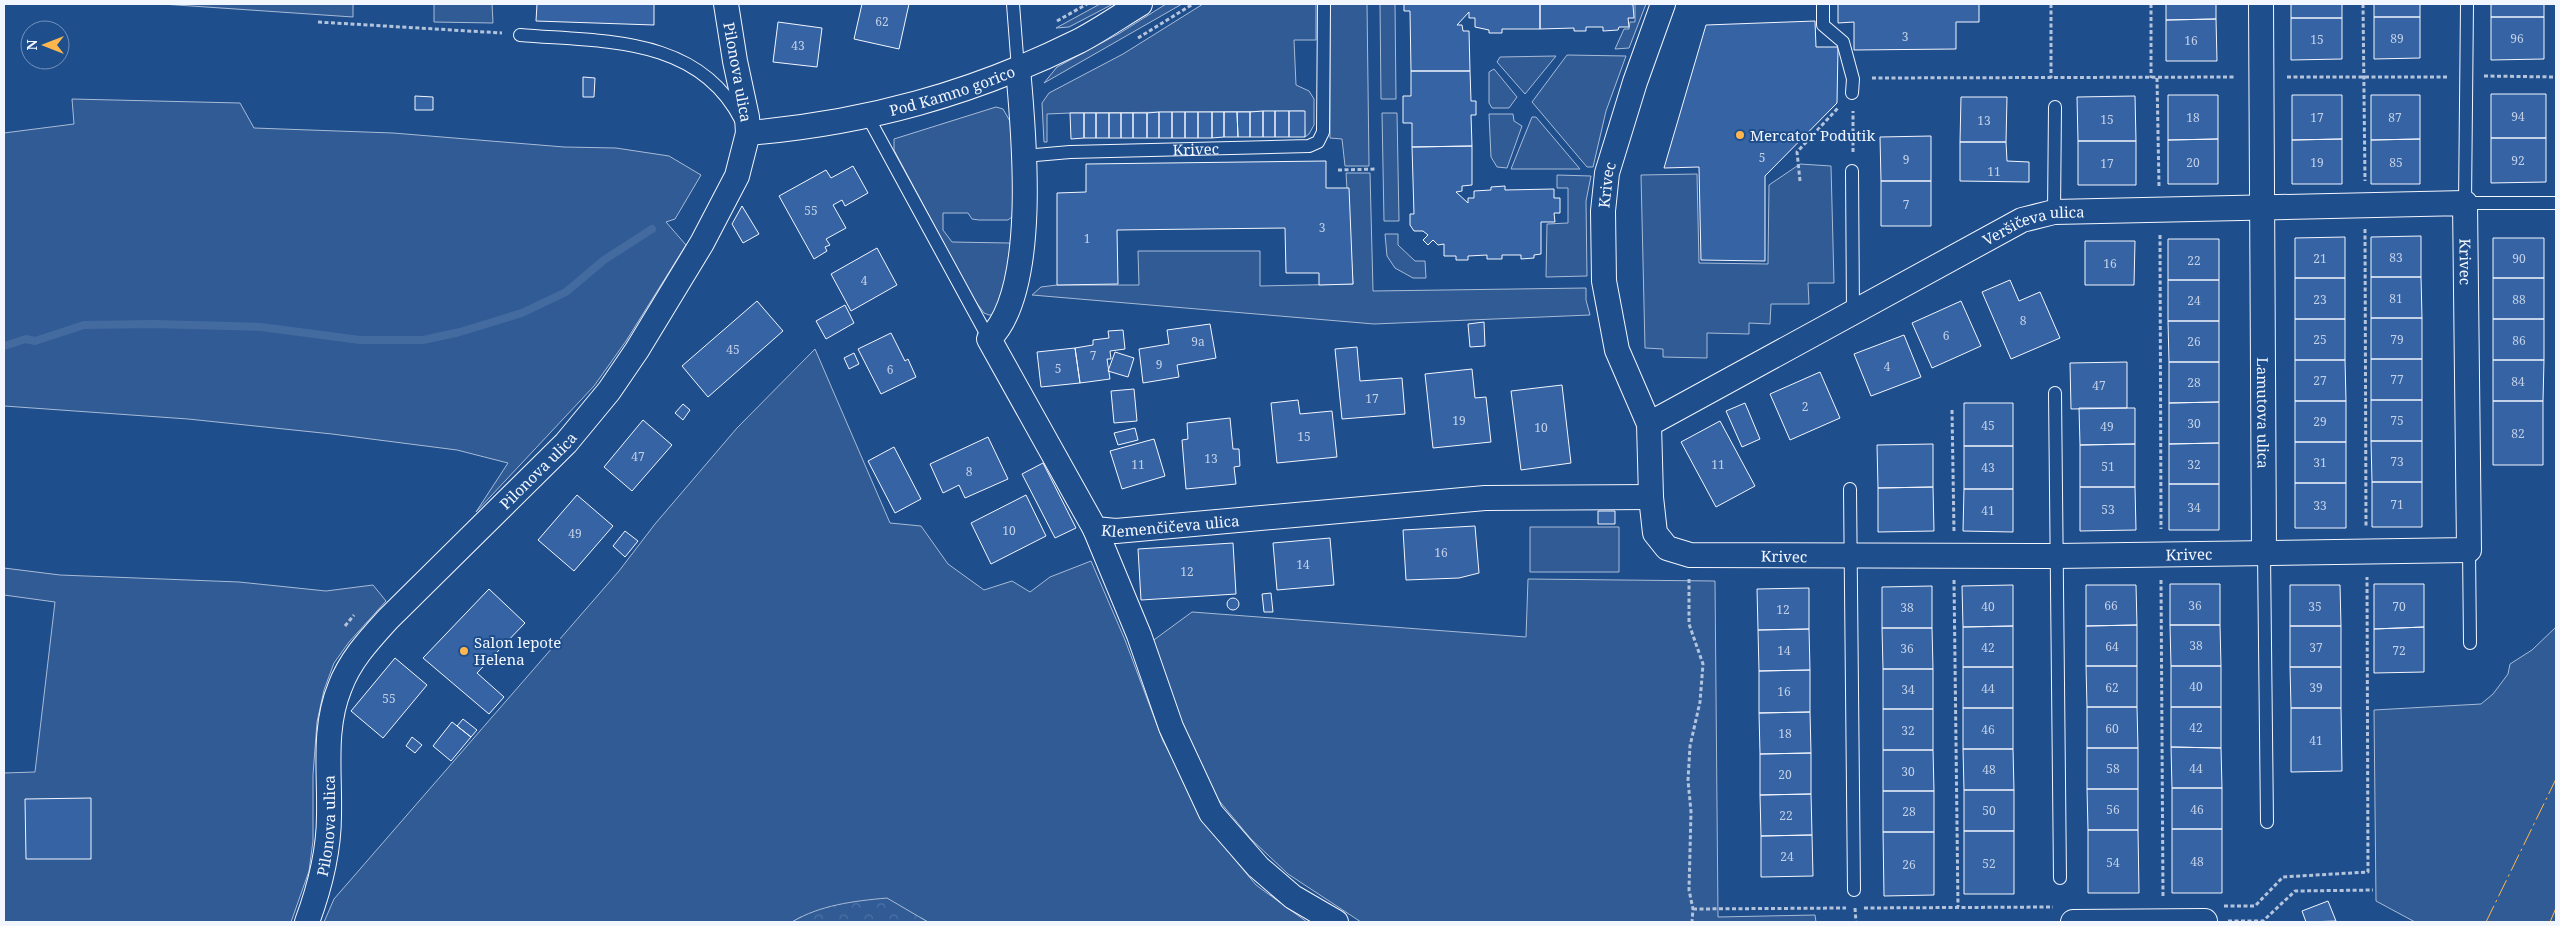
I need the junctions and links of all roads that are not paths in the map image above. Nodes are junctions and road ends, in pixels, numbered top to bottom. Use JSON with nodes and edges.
{"nodes":[{"id":1,"x":726,"y":4,"type":"edge"},
{"id":2,"x":1013,"y":4,"type":"edge"},
{"id":3,"x":1140,"y":4,"type":"edge"},
{"id":4,"x":1324,"y":4,"type":"edge"},
{"id":5,"x":1663,"y":4,"type":"edge"},
{"id":6,"x":1823,"y":4,"type":"edge"},
{"id":7,"x":2261,"y":4,"type":"edge"},
{"id":8,"x":2467,"y":4,"type":"edge"},
{"id":9,"x":520,"y":34,"type":"road end"},
{"id":10,"x":1018,"y":69,"type":"junction"},
{"id":11,"x":1852,"y":92,"type":"road end"},
{"id":12,"x":2055,"y":107,"type":"dead end"},
{"id":13,"x":868,"y":117,"type":"junction"},
{"id":14,"x":748,"y":133,"type":"junction"},
{"id":15,"x":1024,"y":156,"type":"junction"},
{"id":16,"x":1852,"y":171,"type":"road end"},
{"id":17,"x":2465,"y":203,"type":"junction"},
{"id":18,"x":2556,"y":203,"type":"edge"},
{"id":19,"x":2261,"y":206,"type":"junction"},
{"id":20,"x":2054,"y":212,"type":"junction"},
{"id":21,"x":1853,"y":312,"type":"junction"},
{"id":22,"x":989,"y":339,"type":"junction"},
{"id":23,"x":2055,"y":393,"type":"dead end"},
{"id":24,"x":1649,"y":424,"type":"junction"},
{"id":25,"x":1850,"y":489,"type":"dead end"},
{"id":26,"x":1651,"y":498,"type":"junction"},
{"id":27,"x":1095,"y":529,"type":"junction"},
{"id":28,"x":2469,"y":550,"type":"junction"},
{"id":29,"x":2264,"y":554,"type":"junction"},
{"id":30,"x":2056,"y":556,"type":"junction"},
{"id":31,"x":1850,"y":557,"type":"junction"},
{"id":32,"x":2470,"y":642,"type":"dead end"},
{"id":33,"x":2267,"y":822,"type":"dead end"},
{"id":34,"x":2060,"y":878,"type":"dead end"},
{"id":35,"x":1854,"y":890,"type":"dead end"},
{"id":36,"x":2212,"y":914,"type":"edge"},
{"id":37,"x":307,"y":922,"type":"edge"},
{"id":38,"x":1336,"y":922,"type":"edge"},
{"id":39,"x":2073,"y":922,"type":"edge"}],
"edges":[{"from":1,"to":14,"type":"street","name":"Pilonova ulica"},
{"from":2,"to":10,"type":"lane"},
{"from":3,"to":10,"type":"street","name":"Pod Kamno gorico"},
{"from":4,"to":15,"type":"lane","name":"Krivec"},
{"from":5,"to":24,"type":"street","name":"Krivec"},
{"from":6,"to":11,"type":"lane"},
{"from":7,"to":19,"type":"street","name":"Lamutova ulica"},
{"from":8,"to":17,"type":"lane","name":"Krivec"},
{"from":9,"to":14,"type":"lane"},
{"from":10,"to":13,"type":"street","name":"Pod Kamno gorico"},
{"from":10,"to":15,"type":"street"},
{"from":12,"to":20,"type":"lane"},
{"from":13,"to":14,"type":"street","name":"Pod Kamno gorico"},
{"from":13,"to":22,"type":"lane"},
{"from":14,"to":37,"type":"street","name":"Pilonova ulica"},
{"from":15,"to":22,"type":"street"},
{"from":16,"to":21,"type":"lane"},
{"from":17,"to":18,"type":"lane"},
{"from":17,"to":19,"type":"street","name":"Veršičeva ulica"},
{"from":17,"to":28,"type":"street","name":"Krivec"},
{"from":19,"to":20,"type":"street","name":"Veršičeva ulica"},
{"from":19,"to":29,"type":"street","name":"Lamutova ulica"},
{"from":20,"to":21,"type":"street","name":"Veršičeva ulica"},
{"from":21,"to":24,"type":"street","name":"Veršičeva ulica"},
{"from":22,"to":27,"type":"street","name":"Klemenčičeva ulica"},
{"from":23,"to":30,"type":"lane"},
{"from":24,"to":26,"type":"street","name":"Krivec"},
{"from":25,"to":31,"type":"lane"},
{"from":26,"to":27,"type":"street","name":"Klemenčičeva ulica"},
{"from":26,"to":31,"type":"street","name":"Krivec"},
{"from":27,"to":38,"type":"street"},
{"from":28,"to":29,"type":"street","name":"Krivec"},
{"from":28,"to":32,"type":"lane","name":"Krivec"},
{"from":29,"to":30,"type":"street","name":"Krivec"},
{"from":29,"to":33,"type":"lane","name":"Lamutova ulica"},
{"from":30,"to":31,"type":"street","name":"Krivec"},
{"from":30,"to":34,"type":"lane"},
{"from":31,"to":35,"type":"lane"},
{"from":36,"to":39,"type":"street"}]}
